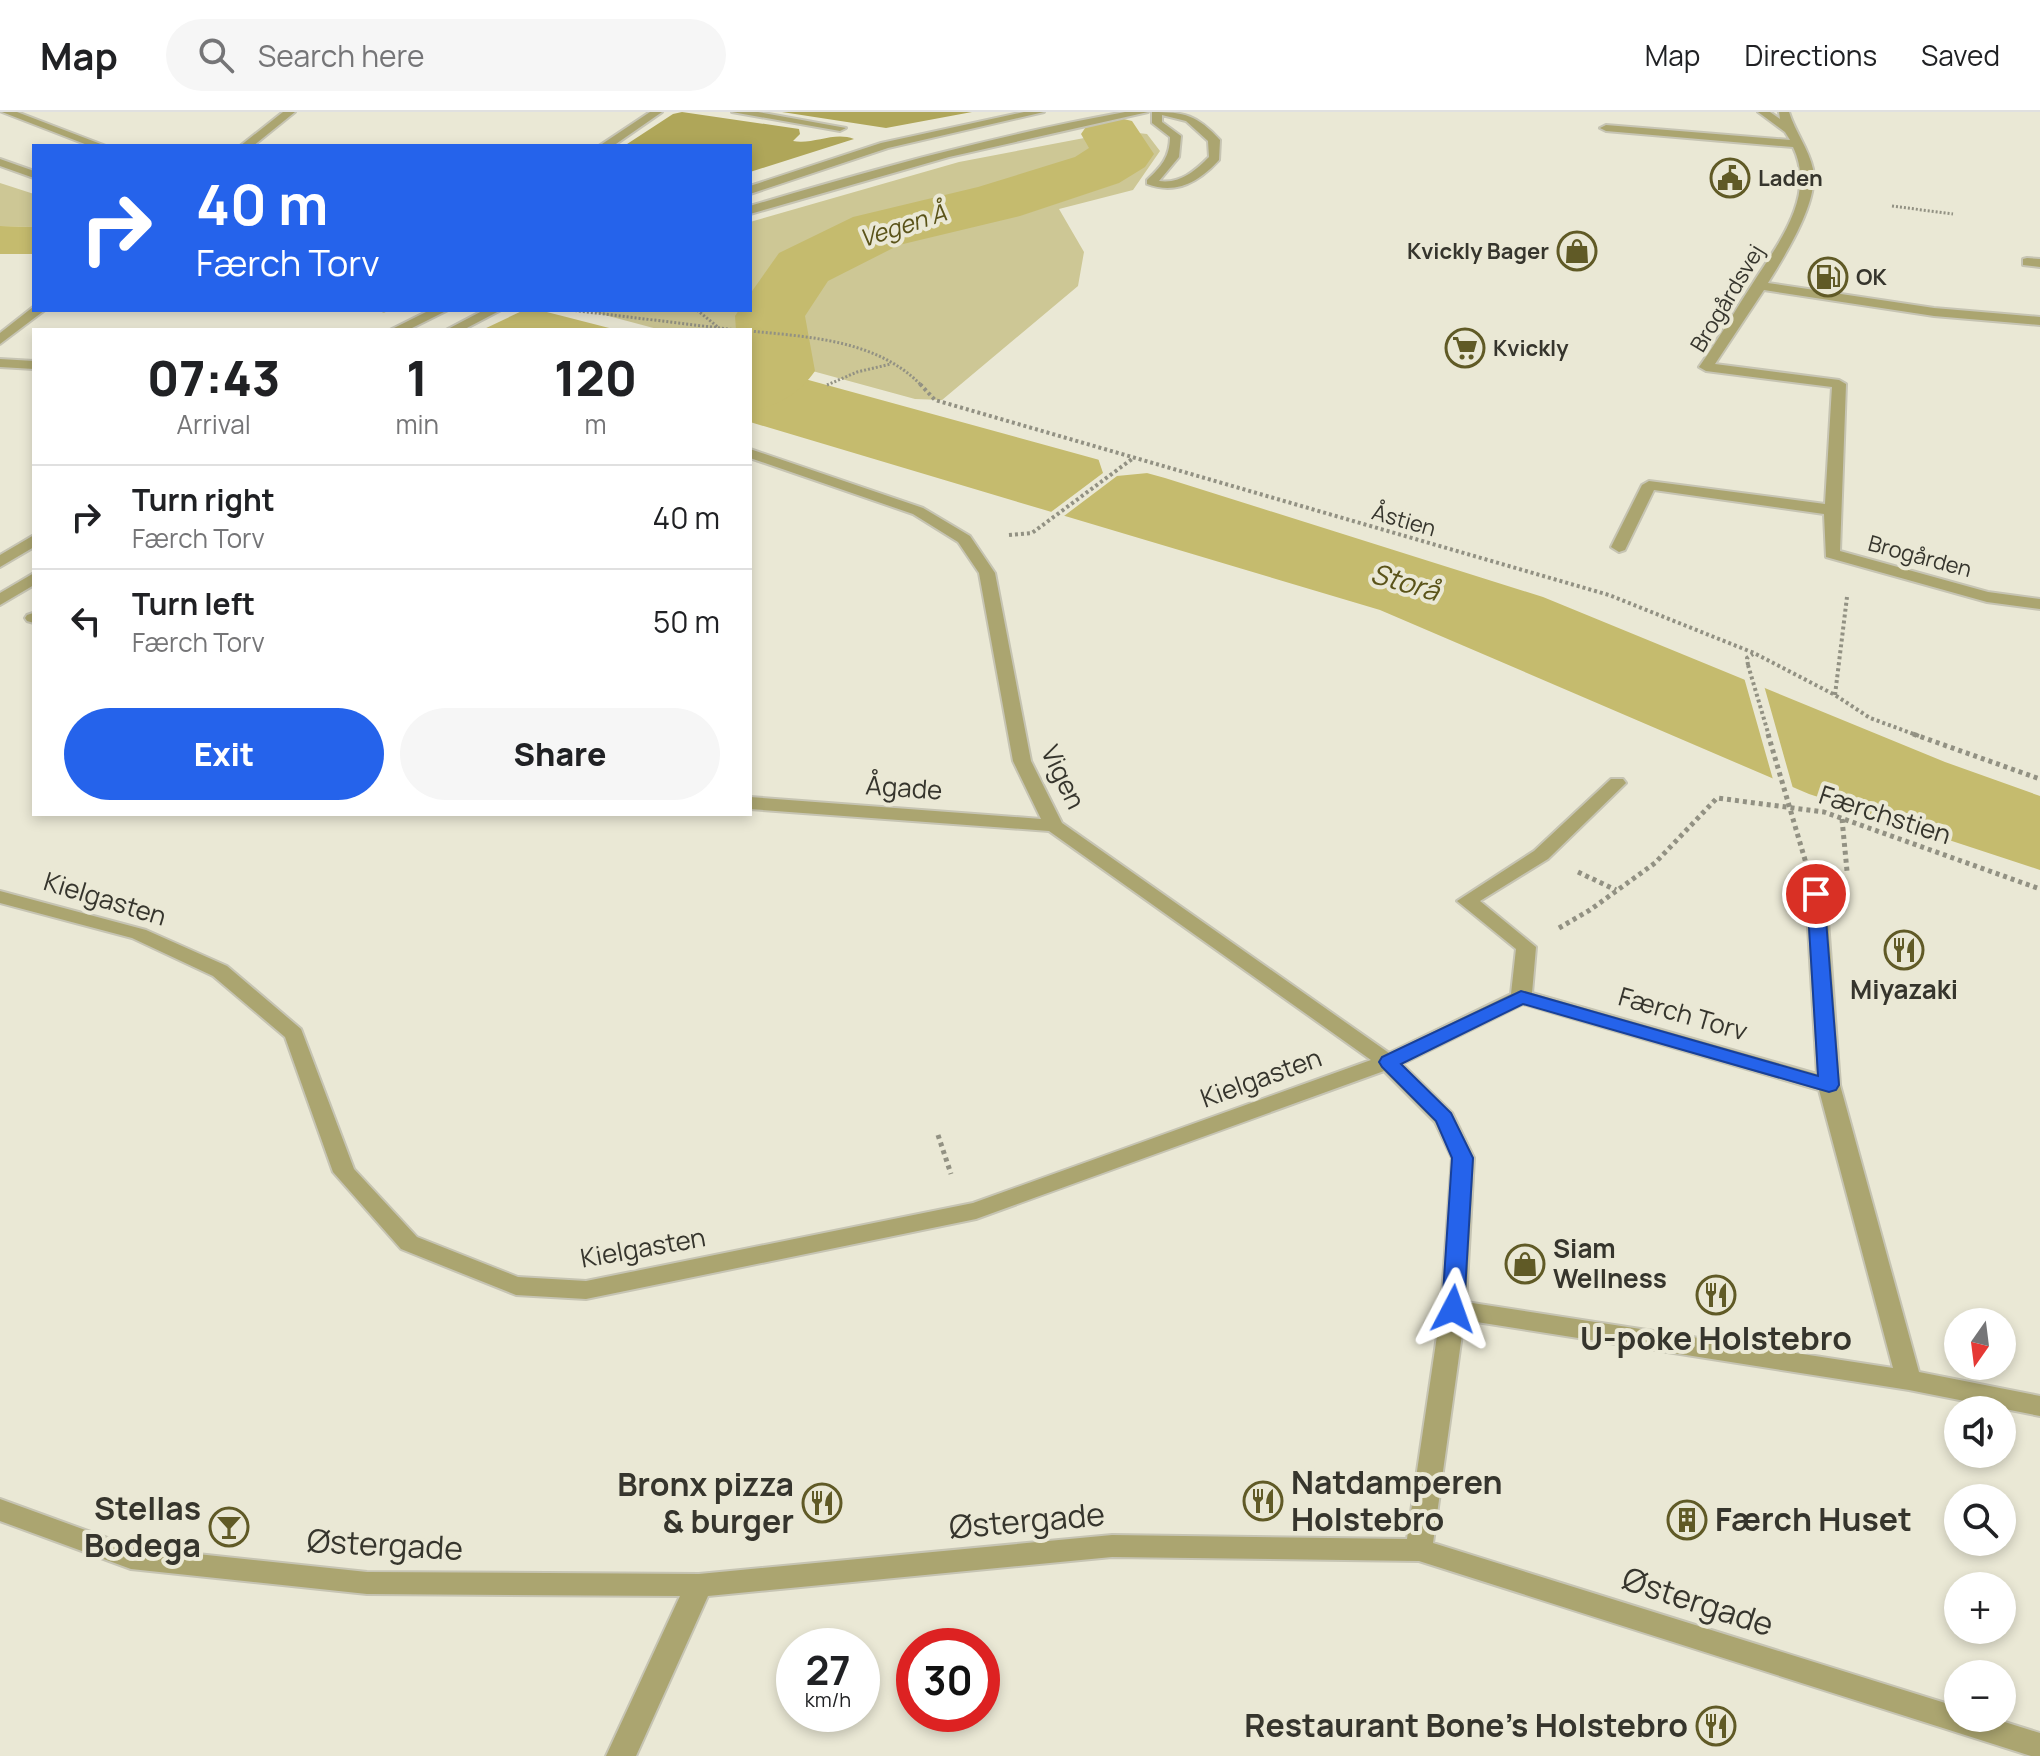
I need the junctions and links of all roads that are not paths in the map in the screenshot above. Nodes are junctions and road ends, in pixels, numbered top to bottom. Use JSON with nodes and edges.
{"nodes":[{"id":1,"x":7,"y":112,"type":"edge"},
{"id":2,"x":290,"y":112,"type":"edge"},
{"id":3,"x":657,"y":112,"type":"edge"},
{"id":4,"x":737,"y":112,"type":"edge"},
{"id":5,"x":1039,"y":112,"type":"edge"},
{"id":6,"x":1143,"y":112,"type":"edge"},
{"id":7,"x":1157,"y":112,"type":"edge"},
{"id":8,"x":1165,"y":112,"type":"edge"},
{"id":9,"x":1763,"y":112,"type":"edge"},
{"id":10,"x":1784,"y":112,"type":"edge"},
{"id":11,"x":840,"y":128,"type":"dead end"},
{"id":12,"x":1606,"y":128,"type":"dead end"},
{"id":13,"x":1787,"y":129,"type":"junction"},
{"id":14,"x":93,"y":144,"type":"edge"},
{"id":15,"x":249,"y":144,"type":"edge"},
{"id":16,"x":608,"y":144,"type":"edge"},
{"id":17,"x":1794,"y":144,"type":"junction"},
{"id":18,"x":0,"y":162,"type":"edge"},
{"id":19,"x":32,"y":174,"type":"edge"},
{"id":20,"x":752,"y":189,"type":"edge"},
{"id":21,"x":752,"y":209,"type":"edge"},
{"id":22,"x":1758,"y":285,"type":"junction"},
{"id":23,"x":35,"y":312,"type":"edge"},
{"id":24,"x":437,"y":312,"type":"edge"},
{"id":25,"x":490,"y":312,"type":"edge"},
{"id":26,"x":2040,"y":321,"type":"edge"},
{"id":27,"x":401,"y":328,"type":"edge"},
{"id":28,"x":457,"y":328,"type":"edge"},
{"id":29,"x":0,"y":340,"type":"edge"},
{"id":30,"x":0,"y":363,"type":"edge"},
{"id":31,"x":32,"y":365,"type":"edge"},
{"id":32,"x":1839,"y":384,"type":"joint"},
{"id":33,"x":752,"y":454,"type":"edge"},
{"id":34,"x":1832,"y":510,"type":"junction"},
{"id":35,"x":32,"y":541,"type":"edge"},
{"id":36,"x":1619,"y":547,"type":"dead end"},
{"id":37,"x":0,"y":562,"type":"edge"},
{"id":38,"x":32,"y":579,"type":"edge"},
{"id":39,"x":0,"y":600,"type":"edge"},
{"id":40,"x":2040,"y":604,"type":"edge"},
{"id":41,"x":1617,"y":783,"type":"dead end"},
{"id":42,"x":752,"y":803,"type":"edge"},
{"id":43,"x":1054,"y":826,"type":"junction"},
{"id":44,"x":1816,"y":894,"type":"dead end"},
{"id":45,"x":0,"y":897,"type":"edge"},
{"id":46,"x":1521,"y":997,"type":"junction"},
{"id":47,"x":1388,"y":1062,"type":"junction"},
{"id":48,"x":1829,"y":1085,"type":"junction"},
{"id":49,"x":1453,"y":1309,"type":"junction"},
{"id":50,"x":1909,"y":1380,"type":"junction"},
{"id":51,"x":2040,"y":1406,"type":"edge"},
{"id":52,"x":0,"y":1510,"type":"edge"},
{"id":53,"x":1419,"y":1550,"type":"junction"},
{"id":54,"x":699,"y":1585,"type":"junction"},
{"id":55,"x":2040,"y":1746,"type":"edge"},
{"id":56,"x":621,"y":1756,"type":"edge"}],
"edges":[{"from":1,"to":14,"type":"street"},
{"from":2,"to":15,"type":"street"},
{"from":3,"to":16,"type":"street"},
{"from":4,"to":11,"type":"street"},
{"from":5,"to":20,"type":"street"},
{"from":6,"to":21,"type":"street"},
{"from":7,"to":8,"type":"street"},
{"from":9,"to":13,"type":"street","name":"Brogårdsvej"},
{"from":10,"to":13,"type":"street","name":"Brogårdsvej"},
{"from":12,"to":17,"type":"street"},
{"from":13,"to":17,"type":"street","name":"Brogårdsvej"},
{"from":17,"to":22,"type":"street","name":"Brogårdsvej"},
{"from":18,"to":19,"type":"street"},
{"from":22,"to":26,"type":"street"},
{"from":22,"to":32,"type":"street","name":"Brogårdsvej"},
{"from":23,"to":29,"type":"street"},
{"from":24,"to":27,"type":"street"},
{"from":25,"to":28,"type":"street"},
{"from":30,"to":31,"type":"street"},
{"from":32,"to":34,"type":"street","name":"Brogården"},
{"from":33,"to":43,"type":"street","name":"Vigen"},
{"from":34,"to":36,"type":"street"},
{"from":34,"to":40,"type":"street","name":"Brogården"},
{"from":35,"to":37,"type":"street"},
{"from":38,"to":39,"type":"street"},
{"from":41,"to":46,"type":"street"},
{"from":42,"to":43,"type":"street","name":"Ågade"},
{"from":43,"to":47,"type":"street","name":"Vigen"},
{"from":44,"to":48,"type":"street"},
{"from":45,"to":47,"type":"street","name":"Kielgasten"},
{"from":46,"to":47,"type":"street"},
{"from":46,"to":48,"type":"street","name":"Færch Torv"},
{"from":47,"to":49,"type":"street","name":"Vigen"},
{"from":48,"to":50,"type":"street"},
{"from":49,"to":50,"type":"street"},
{"from":49,"to":53,"type":"street","name":"Vigen"},
{"from":50,"to":51,"type":"street"},
{"from":52,"to":54,"type":"street","name":"Østergade"},
{"from":53,"to":54,"type":"street","name":"Østergade"},
{"from":53,"to":55,"type":"street","name":"Østergade"},
{"from":54,"to":56,"type":"street"}]}
